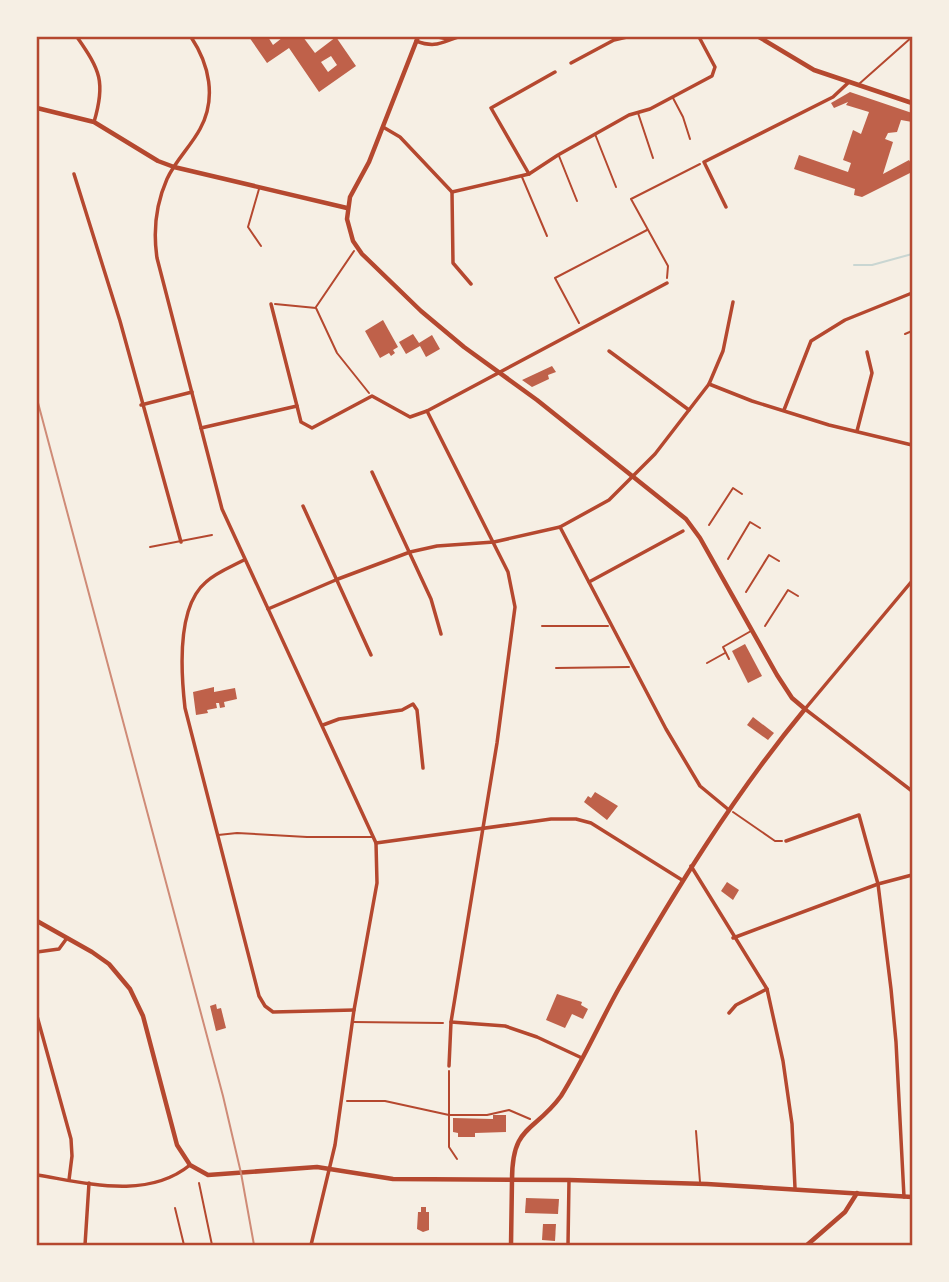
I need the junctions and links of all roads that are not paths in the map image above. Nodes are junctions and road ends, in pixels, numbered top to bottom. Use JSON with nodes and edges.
{"nodes":[{"id":1,"x":77,"y":37,"type":"edge"},
{"id":2,"x":191,"y":37,"type":"edge"},
{"id":3,"x":438,"y":37,"type":"edge"},
{"id":4,"x":458,"y":37,"type":"edge"},
{"id":5,"x":627,"y":37,"type":"edge"},
{"id":6,"x":699,"y":37,"type":"edge"},
{"id":7,"x":759,"y":37,"type":"edge"},
{"id":8,"x":912,"y":37,"type":"edge"},
{"id":9,"x":417,"y":39,"type":"edge"},
{"id":10,"x":450,"y":40,"type":"junction"},
{"id":11,"x":571,"y":63,"type":"dead end"},
{"id":12,"x":555,"y":72,"type":"dead end"},
{"id":13,"x":849,"y":82,"type":"junction"},
{"id":14,"x":859,"y":85,"type":"junction"},
{"id":15,"x":672,"y":97,"type":"junction"},
{"id":16,"x":912,"y":103,"type":"edge"},
{"id":17,"x":37,"y":108,"type":"edge"},
{"id":18,"x":638,"y":112,"type":"junction"},
{"id":19,"x":94,"y":122,"type":"junction"},
{"id":20,"x":383,"y":127,"type":"junction"},
{"id":21,"x":595,"y":134,"type":"junction"},
{"id":22,"x":690,"y":139,"type":"dead end"},
{"id":23,"x":558,"y":155,"type":"junction"},
{"id":24,"x":653,"y":158,"type":"dead end"},
{"id":25,"x":174,"y":167,"type":"junction"},
{"id":26,"x":74,"y":174,"type":"dead end"},
{"id":27,"x":529,"y":174,"type":"junction"},
{"id":28,"x":522,"y":176,"type":"junction"},
{"id":29,"x":616,"y":187,"type":"dead end"},
{"id":30,"x":259,"y":188,"type":"junction"},
{"id":31,"x":452,"y":192,"type":"junction"},
{"id":32,"x":577,"y":201,"type":"dead end"},
{"id":33,"x":726,"y":207,"type":"dead end"},
{"id":34,"x":347,"y":208,"type":"junction"},
{"id":35,"x":547,"y":236,"type":"dead end"},
{"id":36,"x":261,"y":246,"type":"dead end"},
{"id":37,"x":667,"y":282,"type":"road end"},
{"id":38,"x":471,"y":284,"type":"dead end"},
{"id":39,"x":912,"y":293,"type":"edge"},
{"id":40,"x":733,"y":302,"type":"dead end"},
{"id":41,"x":271,"y":304,"type":"road end"},
{"id":42,"x":609,"y":351,"type":"dead end"},
{"id":43,"x":867,"y":352,"type":"dead end"},
{"id":44,"x":499,"y":373,"type":"junction"},
{"id":45,"x":709,"y":384,"type":"junction"},
{"id":46,"x":192,"y":392,"type":"junction"},
{"id":47,"x":141,"y":405,"type":"junction"},
{"id":48,"x":297,"y":406,"type":"junction"},
{"id":49,"x":689,"y":410,"type":"junction"},
{"id":50,"x":784,"y":410,"type":"junction"},
{"id":51,"x":426,"y":411,"type":"junction"},
{"id":52,"x":201,"y":428,"type":"junction"},
{"id":53,"x":857,"y":431,"type":"junction"},
{"id":54,"x":912,"y":445,"type":"edge"},
{"id":55,"x":372,"y":472,"type":"dead end"},
{"id":56,"x":634,"y":476,"type":"junction"},
{"id":57,"x":303,"y":506,"type":"dead end"},
{"id":58,"x":560,"y":527,"type":"junction"},
{"id":59,"x":683,"y":531,"type":"dead end"},
{"id":60,"x":212,"y":535,"type":"dead end"},
{"id":61,"x":181,"y":542,"type":"junction"},
{"id":62,"x":494,"y":542,"type":"junction"},
{"id":63,"x":150,"y":547,"type":"dead end"},
{"id":64,"x":410,"y":552,"type":"junction"},
{"id":65,"x":244,"y":560,"type":"junction"},
{"id":66,"x":338,"y":579,"type":"junction"},
{"id":67,"x":912,"y":581,"type":"edge"},
{"id":68,"x":589,"y":583,"type":"junction"},
{"id":69,"x":268,"y":609,"type":"junction"},
{"id":70,"x":752,"y":631,"type":"junction"},
{"id":71,"x":441,"y":635,"type":"dead end"},
{"id":72,"x":726,"y":653,"type":"junction"},
{"id":73,"x":371,"y":655,"type":"dead end"},
{"id":74,"x":729,"y":659,"type":"dead end"},
{"id":75,"x":707,"y":663,"type":"dead end"},
{"id":76,"x":805,"y":709,"type":"junction"},
{"id":77,"x":323,"y":725,"type":"junction"},
{"id":78,"x":423,"y":768,"type":"dead end"},
{"id":79,"x":912,"y":792,"type":"edge"},
{"id":80,"x":729,"y":810,"type":"junction"},
{"id":81,"x":483,"y":828,"type":"junction"},
{"id":82,"x":216,"y":836,"type":"junction"},
{"id":83,"x":374,"y":837,"type":"junction"},
{"id":84,"x":786,"y":841,"type":"road end"},
{"id":85,"x":376,"y":843,"type":"junction"},
{"id":86,"x":691,"y":866,"type":"junction"},
{"id":87,"x":912,"y":875,"type":"edge"},
{"id":88,"x":682,"y":880,"type":"junction"},
{"id":89,"x":878,"y":884,"type":"junction"},
{"id":90,"x":37,"y":921,"type":"edge"},
{"id":91,"x":733,"y":938,"type":"junction"},
{"id":92,"x":67,"y":939,"type":"junction"},
{"id":93,"x":37,"y":952,"type":"edge"},
{"id":94,"x":766,"y":989,"type":"junction"},
{"id":95,"x":354,"y":1010,"type":"junction"},
{"id":96,"x":729,"y":1013,"type":"dead end"},
{"id":97,"x":37,"y":1016,"type":"edge"},
{"id":98,"x":353,"y":1022,"type":"junction"},
{"id":99,"x":451,"y":1022,"type":"junction"},
{"id":100,"x":443,"y":1023,"type":"dead end"},
{"id":101,"x":582,"y":1058,"type":"junction"},
{"id":102,"x":449,"y":1066,"type":"road end"},
{"id":103,"x":696,"y":1131,"type":"dead end"},
{"id":104,"x":190,"y":1166,"type":"junction"},
{"id":105,"x":331,"y":1168,"type":"junction"},
{"id":106,"x":37,"y":1175,"type":"edge"},
{"id":107,"x":69,"y":1180,"type":"junction"},
{"id":108,"x":512,"y":1180,"type":"junction"},
{"id":109,"x":569,"y":1180,"type":"junction"},
{"id":110,"x":89,"y":1183,"type":"junction"},
{"id":111,"x":700,"y":1184,"type":"junction"},
{"id":112,"x":795,"y":1188,"type":"junction"},
{"id":113,"x":857,"y":1193,"type":"junction"},
{"id":114,"x":904,"y":1197,"type":"junction"},
{"id":115,"x":912,"y":1197,"type":"edge"},
{"id":116,"x":175,"y":1208,"type":"dead end"},
{"id":117,"x":85,"y":1245,"type":"edge"},
{"id":118,"x":184,"y":1245,"type":"edge"},
{"id":119,"x":311,"y":1245,"type":"edge"},
{"id":120,"x":511,"y":1245,"type":"edge"},
{"id":121,"x":568,"y":1245,"type":"edge"},
{"id":122,"x":807,"y":1245,"type":"edge"}],
"edges":[{"from":1,"to":19,"type":"street"},
{"from":2,"to":25,"type":"street"},
{"from":3,"to":10,"type":"street"},
{"from":4,"to":10,"type":"street"},
{"from":5,"to":11,"type":"street"},
{"from":6,"to":15,"type":"street"},
{"from":7,"to":13,"type":"street"},
{"from":8,"to":14,"type":"lane"},
{"from":9,"to":10,"type":"street"},
{"from":9,"to":20,"type":"street"},
{"from":12,"to":27,"type":"street"},
{"from":13,"to":14,"type":"street"},
{"from":13,"to":33,"type":"street"},
{"from":14,"to":16,"type":"street"},
{"from":15,"to":18,"type":"street"},
{"from":15,"to":22,"type":"lane"},
{"from":17,"to":19,"type":"street"},
{"from":18,"to":21,"type":"street"},
{"from":18,"to":24,"type":"lane"},
{"from":19,"to":25,"type":"street"},
{"from":20,"to":31,"type":"street"},
{"from":20,"to":34,"type":"street"},
{"from":21,"to":23,"type":"street"},
{"from":21,"to":29,"type":"lane"},
{"from":23,"to":27,"type":"street"},
{"from":23,"to":32,"type":"lane"},
{"from":25,"to":30,"type":"street"},
{"from":25,"to":46,"type":"street"},
{"from":26,"to":47,"type":"street"},
{"from":27,"to":28,"type":"street"},
{"from":28,"to":31,"type":"street"},
{"from":28,"to":35,"type":"lane"},
{"from":30,"to":34,"type":"street"},
{"from":30,"to":36,"type":"lane"},
{"from":31,"to":38,"type":"street"},
{"from":34,"to":44,"type":"street"},
{"from":37,"to":44,"type":"street"},
{"from":39,"to":50,"type":"street"},
{"from":40,"to":45,"type":"street"},
{"from":41,"to":48,"type":"street"},
{"from":42,"to":49,"type":"street"},
{"from":43,"to":53,"type":"street"},
{"from":44,"to":51,"type":"street"},
{"from":44,"to":56,"type":"street"},
{"from":45,"to":49,"type":"street"},
{"from":45,"to":50,"type":"street"},
{"from":46,"to":47,"type":"street"},
{"from":46,"to":52,"type":"street"},
{"from":47,"to":61,"type":"street"},
{"from":48,"to":51,"type":"street"},
{"from":48,"to":52,"type":"street"},
{"from":49,"to":56,"type":"street"},
{"from":50,"to":53,"type":"street"},
{"from":51,"to":62,"type":"street"},
{"from":52,"to":65,"type":"street"},
{"from":53,"to":54,"type":"street"},
{"from":55,"to":64,"type":"street"},
{"from":56,"to":58,"type":"street"},
{"from":56,"to":70,"type":"street"},
{"from":57,"to":66,"type":"street"},
{"from":58,"to":62,"type":"street"},
{"from":58,"to":68,"type":"street"},
{"from":59,"to":68,"type":"street"},
{"from":60,"to":61,"type":"lane"},
{"from":61,"to":63,"type":"lane"},
{"from":62,"to":64,"type":"street"},
{"from":62,"to":81,"type":"street"},
{"from":64,"to":66,"type":"street"},
{"from":64,"to":71,"type":"street"},
{"from":65,"to":69,"type":"street"},
{"from":65,"to":82,"type":"street"},
{"from":66,"to":69,"type":"street"},
{"from":66,"to":73,"type":"street"},
{"from":67,"to":76,"type":"street"},
{"from":68,"to":80,"type":"street"},
{"from":69,"to":77,"type":"street"},
{"from":70,"to":72,"type":"lane"},
{"from":70,"to":76,"type":"street"},
{"from":72,"to":74,"type":"lane"},
{"from":72,"to":75,"type":"lane"},
{"from":76,"to":79,"type":"street"},
{"from":76,"to":80,"type":"street"},
{"from":77,"to":78,"type":"street"},
{"from":77,"to":83,"type":"street"},
{"from":80,"to":86,"type":"street"},
{"from":81,"to":85,"type":"street"},
{"from":81,"to":88,"type":"street"},
{"from":81,"to":99,"type":"street"},
{"from":82,"to":83,"type":"lane"},
{"from":82,"to":95,"type":"street"},
{"from":83,"to":85,"type":"street"},
{"from":84,"to":89,"type":"street"},
{"from":85,"to":95,"type":"street"},
{"from":86,"to":88,"type":"street"},
{"from":86,"to":91,"type":"street"},
{"from":87,"to":89,"type":"street"},
{"from":88,"to":101,"type":"street"},
{"from":89,"to":91,"type":"street"},
{"from":89,"to":114,"type":"street"},
{"from":90,"to":92,"type":"street"},
{"from":91,"to":94,"type":"street"},
{"from":92,"to":93,"type":"street"},
{"from":92,"to":104,"type":"street"},
{"from":94,"to":96,"type":"street"},
{"from":94,"to":112,"type":"street"},
{"from":95,"to":98,"type":"street"},
{"from":97,"to":107,"type":"street"},
{"from":98,"to":100,"type":"lane"},
{"from":98,"to":105,"type":"street"},
{"from":99,"to":101,"type":"street"},
{"from":99,"to":102,"type":"street"},
{"from":101,"to":108,"type":"street"},
{"from":103,"to":111,"type":"lane"},
{"from":104,"to":105,"type":"street"},
{"from":104,"to":110,"type":"street"},
{"from":105,"to":108,"type":"street"},
{"from":105,"to":119,"type":"street"},
{"from":106,"to":107,"type":"street"},
{"from":107,"to":110,"type":"street"},
{"from":108,"to":109,"type":"street"},
{"from":108,"to":120,"type":"street"},
{"from":109,"to":111,"type":"street"},
{"from":109,"to":121,"type":"street"},
{"from":110,"to":117,"type":"street"},
{"from":111,"to":112,"type":"street"},
{"from":112,"to":113,"type":"street"},
{"from":113,"to":114,"type":"street"},
{"from":113,"to":122,"type":"street"},
{"from":114,"to":115,"type":"street"},
{"from":116,"to":118,"type":"lane"}]}
